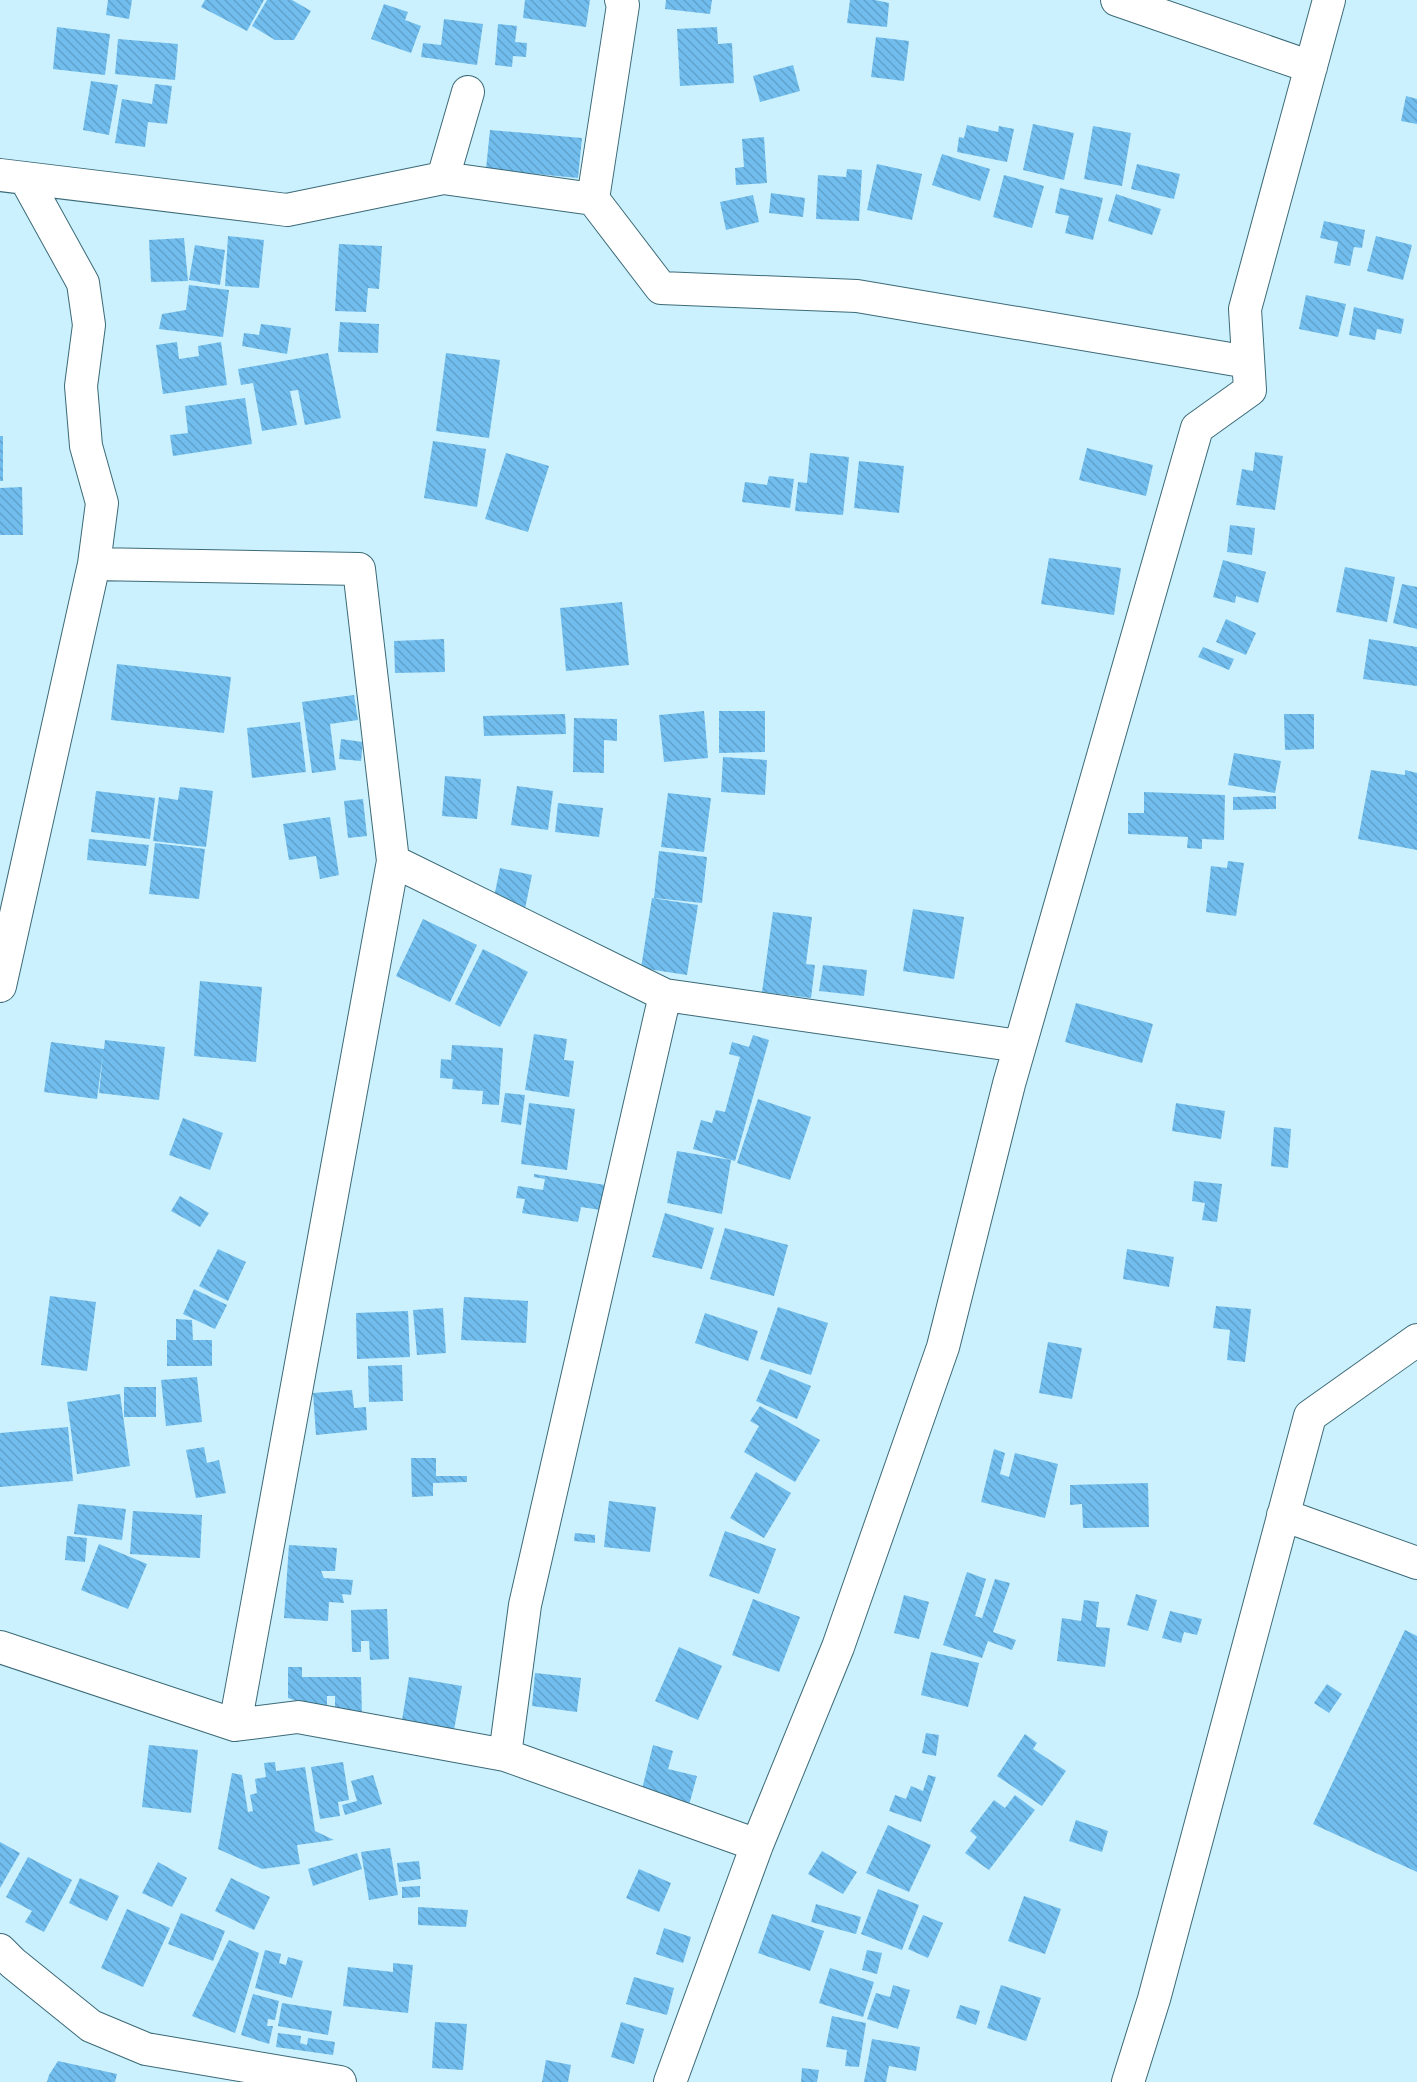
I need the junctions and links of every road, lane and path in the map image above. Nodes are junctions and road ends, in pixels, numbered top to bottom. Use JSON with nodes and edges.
{"nodes":[{"id":1,"x":621,"y":0,"type":"edge"},
{"id":2,"x":1117,"y":0,"type":"edge"},
{"id":3,"x":1329,"y":0,"type":"edge"},
{"id":4,"x":1311,"y":68,"type":"junction"},
{"id":5,"x":468,"y":93,"type":"dead end"},
{"id":6,"x":12,"y":177,"type":"edge"},
{"id":7,"x":443,"y":178,"type":"junction"},
{"id":8,"x":593,"y":199,"type":"junction"},
{"id":9,"x":1248,"y":362,"type":"junction"},
{"id":10,"x":94,"y":564,"type":"junction"},
{"id":11,"x":393,"y":861,"type":"junction"},
{"id":12,"x":0,"y":986,"type":"edge"},
{"id":13,"x":665,"y":995,"type":"junction"},
{"id":14,"x":1019,"y":1046,"type":"junction"},
{"id":15,"x":1417,"y":1340,"type":"edge"},
{"id":16,"x":1283,"y":1515,"type":"junction"},
{"id":17,"x":1417,"y":1563,"type":"edge"},
{"id":18,"x":0,"y":1647,"type":"edge"},
{"id":19,"x":235,"y":1725,"type":"junction"},
{"id":20,"x":505,"y":1755,"type":"junction"},
{"id":21,"x":757,"y":1845,"type":"junction"},
{"id":22,"x":0,"y":1950,"type":"edge"},
{"id":23,"x":340,"y":2082,"type":"edge"},
{"id":24,"x":670,"y":2082,"type":"edge"},
{"id":25,"x":1128,"y":2082,"type":"edge"}],
"edges":[{"from":1,"to":8,"type":"street"},
{"from":2,"to":4,"type":"street"},
{"from":3,"to":4,"type":"street"},
{"from":4,"to":9,"type":"street"},
{"from":5,"to":7,"type":"street"},
{"from":6,"to":7,"type":"street"},
{"from":6,"to":10,"type":"street"},
{"from":7,"to":8,"type":"street"},
{"from":8,"to":9,"type":"street"},
{"from":9,"to":14,"type":"street"},
{"from":10,"to":11,"type":"street"},
{"from":10,"to":12,"type":"street"},
{"from":11,"to":13,"type":"street"},
{"from":11,"to":19,"type":"street"},
{"from":13,"to":14,"type":"street"},
{"from":13,"to":20,"type":"street"},
{"from":14,"to":21,"type":"street"},
{"from":15,"to":16,"type":"street"},
{"from":16,"to":17,"type":"street"},
{"from":16,"to":25,"type":"street"},
{"from":18,"to":19,"type":"street"},
{"from":19,"to":20,"type":"street"},
{"from":20,"to":21,"type":"street"},
{"from":21,"to":24,"type":"street"},
{"from":22,"to":23,"type":"street"}]}
